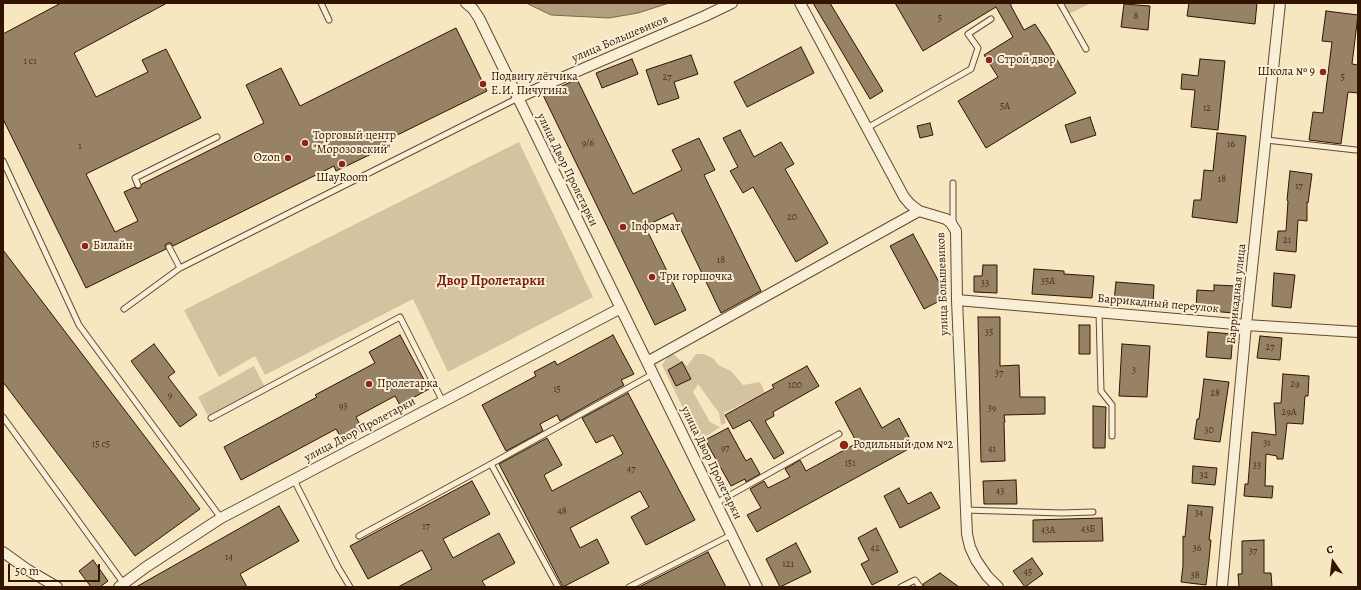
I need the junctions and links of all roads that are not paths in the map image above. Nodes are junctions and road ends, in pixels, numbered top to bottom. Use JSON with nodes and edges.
{"nodes":[{"id":1,"x":321,"y":3,"type":"edge"},
{"id":2,"x":466,"y":3,"type":"edge"},
{"id":3,"x":732,"y":3,"type":"edge"},
{"id":4,"x":800,"y":3,"type":"edge"},
{"id":5,"x":1060,"y":3,"type":"edge"},
{"id":6,"x":1280,"y":3,"type":"edge"},
{"id":7,"x":991,"y":19,"type":"dead end"},
{"id":8,"x":328,"y":20,"type":"dead end"},
{"id":9,"x":1086,"y":49,"type":"dead end"},
{"id":10,"x":518,"y":98,"type":"junction"},
{"id":11,"x":867,"y":128,"type":"junction"},
{"id":12,"x":218,"y":137,"type":"dead end"},
{"id":13,"x":1266,"y":140,"type":"junction"},
{"id":14,"x":1356,"y":150,"type":"dead end"},
{"id":15,"x":3,"y":161,"type":"edge"},
{"id":16,"x":953,"y":184,"type":"dead end"},
{"id":17,"x":138,"y":185,"type":"dead end"},
{"id":18,"x":919,"y":211,"type":"junction"},
{"id":19,"x":953,"y":225,"type":"junction"},
{"id":20,"x":169,"y":247,"type":"dead end"},
{"id":21,"x":180,"y":268,"type":"junction"},
{"id":22,"x":957,"y":300,"type":"junction"},
{"id":23,"x":620,"y":308,"type":"junction"},
{"id":24,"x":124,"y":309,"type":"dead end"},
{"id":25,"x":1099,"y":312,"type":"junction"},
{"id":26,"x":1246,"y":325,"type":"junction"},
{"id":27,"x":1358,"y":332,"type":"edge"},
{"id":28,"x":647,"y":362,"type":"junction"},
{"id":29,"x":653,"y":374,"type":"junction"},
{"id":30,"x":443,"y":402,"type":"junction"},
{"id":31,"x":3,"y":417,"type":"edge"},
{"id":32,"x":211,"y":418,"type":"dead end"},
{"id":33,"x":839,"y":434,"type":"dead end"},
{"id":34,"x":1112,"y":436,"type":"dead end"},
{"id":35,"x":491,"y":464,"type":"junction"},
{"id":36,"x":294,"y":480,"type":"junction"},
{"id":37,"x":716,"y":503,"type":"junction"},
{"id":38,"x":965,"y":510,"type":"junction"},
{"id":39,"x":1093,"y":512,"type":"dead end"},
{"id":40,"x":221,"y":518,"type":"junction"},
{"id":41,"x":731,"y":535,"type":"junction"},
{"id":42,"x":359,"y":536,"type":"dead end"},
{"id":43,"x":3,"y":552,"type":"edge"},
{"id":44,"x":121,"y":586,"type":"edge"},
{"id":45,"x":57,"y":587,"type":"edge"},
{"id":46,"x":350,"y":587,"type":"edge"},
{"id":47,"x":558,"y":587,"type":"edge"},
{"id":48,"x":629,"y":587,"type":"edge"},
{"id":49,"x":757,"y":587,"type":"edge"},
{"id":50,"x":901,"y":587,"type":"edge"},
{"id":51,"x":920,"y":587,"type":"edge"},
{"id":52,"x":998,"y":587,"type":"edge"},
{"id":53,"x":1222,"y":587,"type":"edge"}],
"edges":[{"from":1,"to":8,"type":"lane"},
{"from":2,"to":10,"type":"street","name":"улица Двор Пролетарки"},
{"from":3,"to":10,"type":"street","name":"улица Большевиков"},
{"from":4,"to":11,"type":"street","name":"улица Большевиков"},
{"from":5,"to":9,"type":"lane"},
{"from":6,"to":13,"type":"street","name":"Баррикадная улица"},
{"from":7,"to":11,"type":"lane"},
{"from":10,"to":21,"type":"lane"},
{"from":10,"to":23,"type":"street","name":"улица Двор Пролетарки"},
{"from":11,"to":18,"type":"street","name":"улица Большевиков"},
{"from":12,"to":17,"type":"lane"},
{"from":13,"to":14,"type":"lane"},
{"from":13,"to":26,"type":"street","name":"Баррикадная улица"},
{"from":15,"to":40,"type":"lane"},
{"from":16,"to":19,"type":"lane"},
{"from":18,"to":19,"type":"street","name":"улица Большевиков"},
{"from":18,"to":28,"type":"street"},
{"from":19,"to":22,"type":"street","name":"улица Большевиков"},
{"from":20,"to":21,"type":"lane"},
{"from":21,"to":24,"type":"lane"},
{"from":22,"to":25,"type":"street","name":"Баррикадный переулок"},
{"from":22,"to":38,"type":"street","name":"улица Большевиков"},
{"from":23,"to":28,"type":"street","name":"улица Двор Пролетарки"},
{"from":23,"to":30,"type":"street","name":"улица Двор Пролетарки"},
{"from":25,"to":26,"type":"street","name":"Баррикадный переулок"},
{"from":25,"to":34,"type":"lane"},
{"from":26,"to":27,"type":"street","name":"Баррикадный переулок"},
{"from":26,"to":53,"type":"street","name":"Баррикадная улица"},
{"from":28,"to":29,"type":"street","name":"улица Двор Пролетарки"},
{"from":29,"to":35,"type":"lane"},
{"from":29,"to":37,"type":"street","name":"улица Двор Пролетарки"},
{"from":30,"to":32,"type":"lane"},
{"from":30,"to":36,"type":"street","name":"улица Двор Пролетарки"},
{"from":31,"to":44,"type":"lane"},
{"from":33,"to":37,"type":"lane"},
{"from":35,"to":42,"type":"lane"},
{"from":35,"to":47,"type":"lane"},
{"from":36,"to":40,"type":"street","name":"улица Двор Пролетарки"},
{"from":36,"to":46,"type":"lane"},
{"from":37,"to":41,"type":"street","name":"улица Двор Пролетарки"},
{"from":38,"to":39,"type":"lane"},
{"from":38,"to":52,"type":"street","name":"улица Большевиков"},
{"from":40,"to":44,"type":"street","name":"улица Двор Пролетарки"},
{"from":41,"to":48,"type":"lane"},
{"from":41,"to":49,"type":"street","name":"улица Двор Пролетарки"},
{"from":43,"to":45,"type":"street"},
{"from":50,"to":51,"type":"lane"}]}
